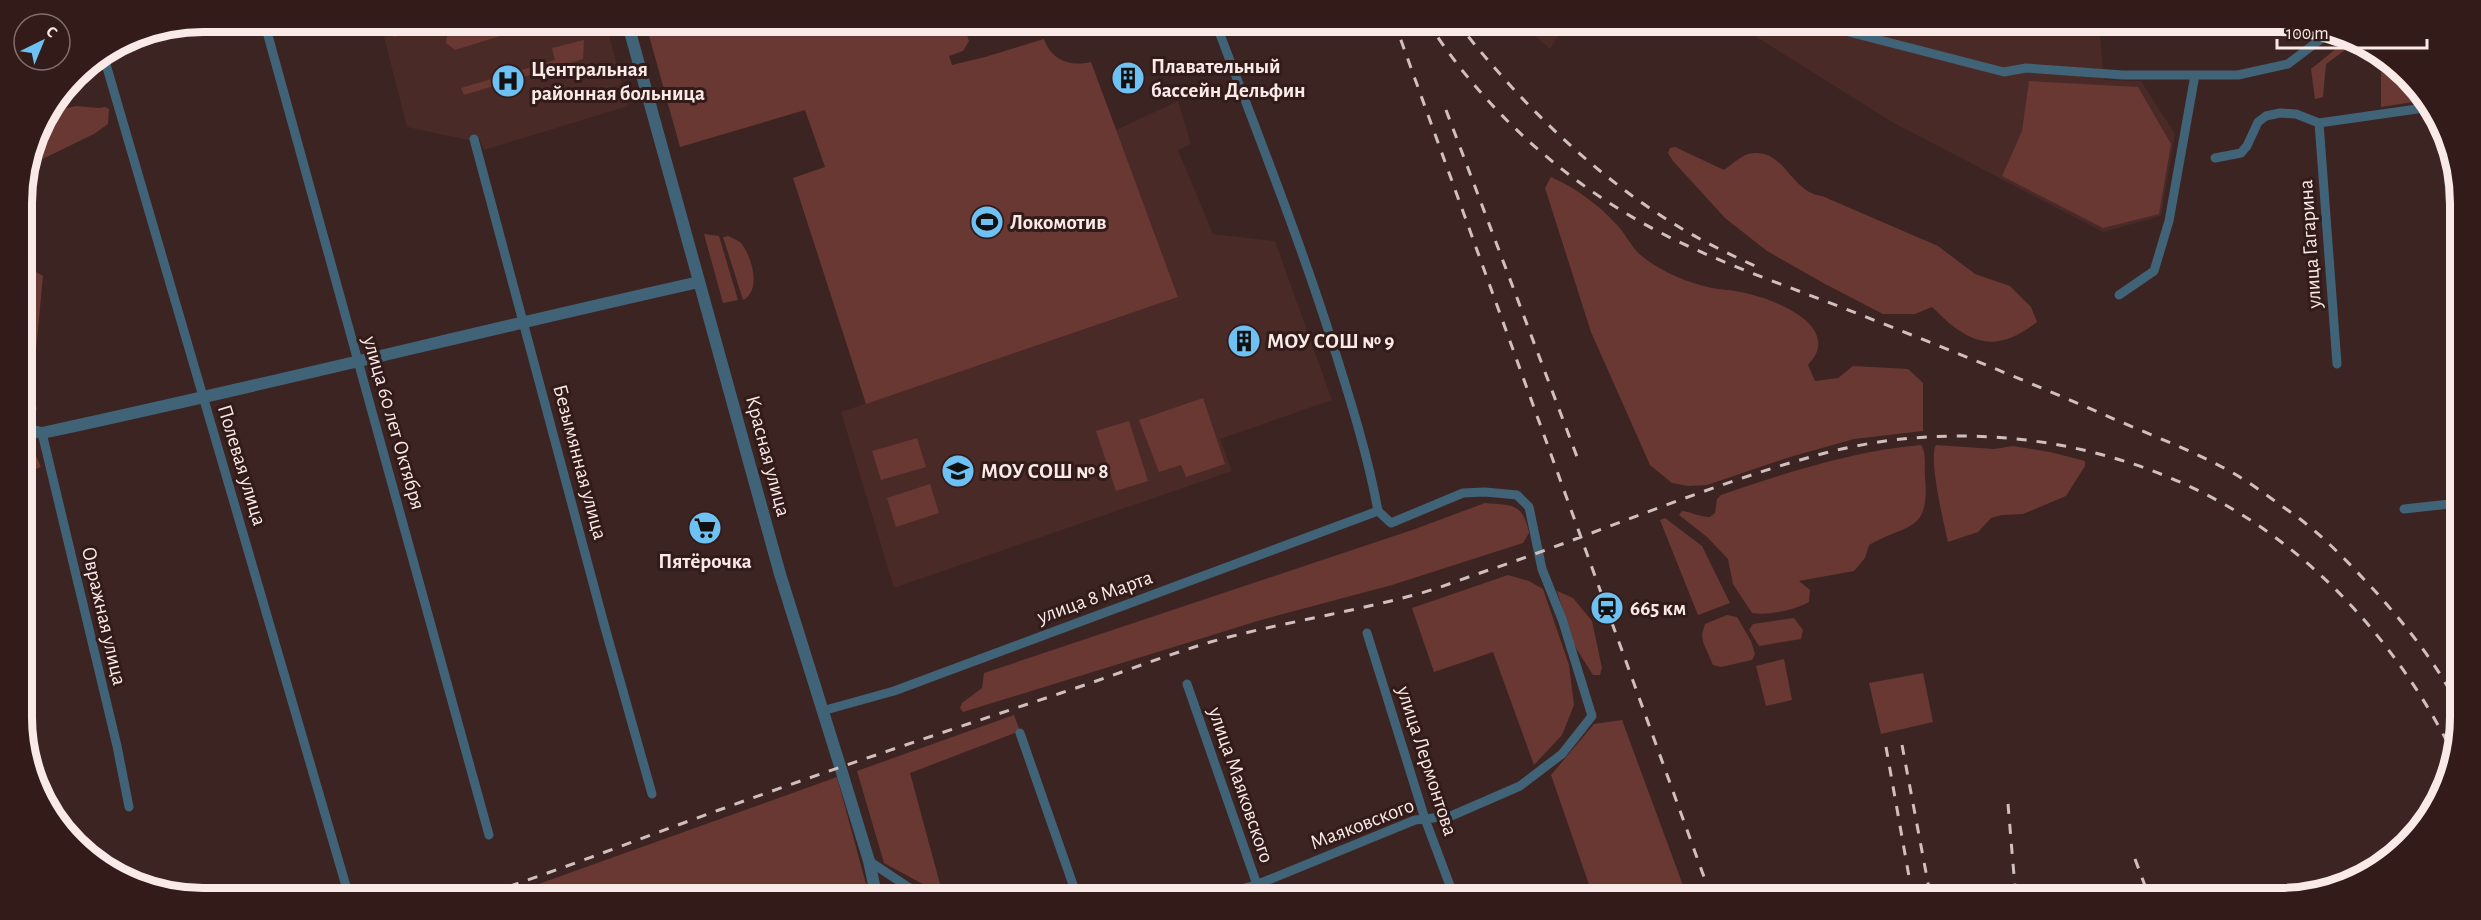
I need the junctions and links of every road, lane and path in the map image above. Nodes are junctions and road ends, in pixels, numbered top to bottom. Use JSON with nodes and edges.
{"nodes":[{"id":1,"x":267,"y":32,"type":"edge"},
{"id":2,"x":630,"y":32,"type":"edge"},
{"id":3,"x":1219,"y":32,"type":"edge"},
{"id":4,"x":1849,"y":32,"type":"edge"},
{"id":5,"x":2322,"y":38,"type":"edge"},
{"id":6,"x":105,"y":62,"type":"edge"},
{"id":7,"x":2195,"y":75,"type":"junction"},
{"id":8,"x":2421,"y":108,"type":"edge"},
{"id":9,"x":2319,"y":123,"type":"junction"},
{"id":10,"x":474,"y":139,"type":"dead end"},
{"id":11,"x":2215,"y":158,"type":"dead end"},
{"id":12,"x":699,"y":282,"type":"junction"},
{"id":13,"x":2119,"y":295,"type":"dead end"},
{"id":14,"x":523,"y":322,"type":"junction"},
{"id":15,"x":358,"y":360,"type":"junction"},
{"id":16,"x":2337,"y":364,"type":"dead end"},
{"id":17,"x":202,"y":399,"type":"junction"},
{"id":18,"x":32,"y":431,"type":"edge"},
{"id":19,"x":42,"y":433,"type":"junction"},
{"id":20,"x":2450,"y":504,"type":"edge"},
{"id":21,"x":2404,"y":509,"type":"dead end"},
{"id":22,"x":1378,"y":511,"type":"junction"},
{"id":23,"x":1367,"y":633,"type":"dead end"},
{"id":24,"x":1187,"y":684,"type":"dead end"},
{"id":25,"x":822,"y":711,"type":"junction"},
{"id":26,"x":1020,"y":734,"type":"dead end"},
{"id":27,"x":652,"y":794,"type":"dead end"},
{"id":28,"x":129,"y":807,"type":"dead end"},
{"id":29,"x":1425,"y":819,"type":"junction"},
{"id":30,"x":489,"y":835,"type":"dead end"},
{"id":31,"x":869,"y":861,"type":"junction"},
{"id":32,"x":1256,"y":885,"type":"junction"},
{"id":33,"x":346,"y":886,"type":"dead end"},
{"id":34,"x":875,"y":888,"type":"edge"},
{"id":35,"x":910,"y":888,"type":"edge"},
{"id":36,"x":1074,"y":888,"type":"edge"},
{"id":37,"x":1244,"y":888,"type":"edge"},
{"id":38,"x":1257,"y":888,"type":"edge"},
{"id":39,"x":1451,"y":888,"type":"edge"}],
"edges":[{"from":1,"to":15,"type":"street","name":"улица 60 лет Октября"},
{"from":2,"to":12,"type":"street","name":"Красная улица"},
{"from":3,"to":22,"type":"street"},
{"from":4,"to":7,"type":"street"},
{"from":5,"to":7,"type":"street"},
{"from":6,"to":17,"type":"street","name":"Полевая улица"},
{"from":7,"to":13,"type":"street"},
{"from":8,"to":9,"type":"street"},
{"from":9,"to":11,"type":"street"},
{"from":9,"to":16,"type":"street","name":"улица Гагарина"},
{"from":10,"to":14,"type":"street","name":"Безымянная улица"},
{"from":12,"to":14,"type":"street"},
{"from":12,"to":25,"type":"street","name":"Красная улица"},
{"from":14,"to":15,"type":"street"},
{"from":14,"to":27,"type":"street","name":"Безымянная улица"},
{"from":15,"to":17,"type":"street"},
{"from":15,"to":30,"type":"street","name":"улица 60 лет Октября"},
{"from":17,"to":19,"type":"street"},
{"from":17,"to":33,"type":"street","name":"Полевая улица"},
{"from":18,"to":19,"type":"street"},
{"from":19,"to":28,"type":"street","name":"Овражная улица"},
{"from":20,"to":21,"type":"street"},
{"from":22,"to":25,"type":"street","name":"улица 8 Марта"},
{"from":22,"to":29,"type":"street","name":"Маяковского"},
{"from":23,"to":29,"type":"street","name":"улица Лермонтова"},
{"from":24,"to":32,"type":"street","name":"улица Маяковского"},
{"from":25,"to":31,"type":"street","name":"Красная улица"},
{"from":26,"to":36,"type":"street"},
{"from":29,"to":32,"type":"street","name":"Маяковского"},
{"from":29,"to":39,"type":"street","name":"улица Лермонтова"},
{"from":31,"to":34,"type":"street","name":"Красная улица"},
{"from":31,"to":35,"type":"street"},
{"from":32,"to":37,"type":"street","name":"Маяковского"},
{"from":32,"to":38,"type":"street","name":"улица Маяковского"}]}
